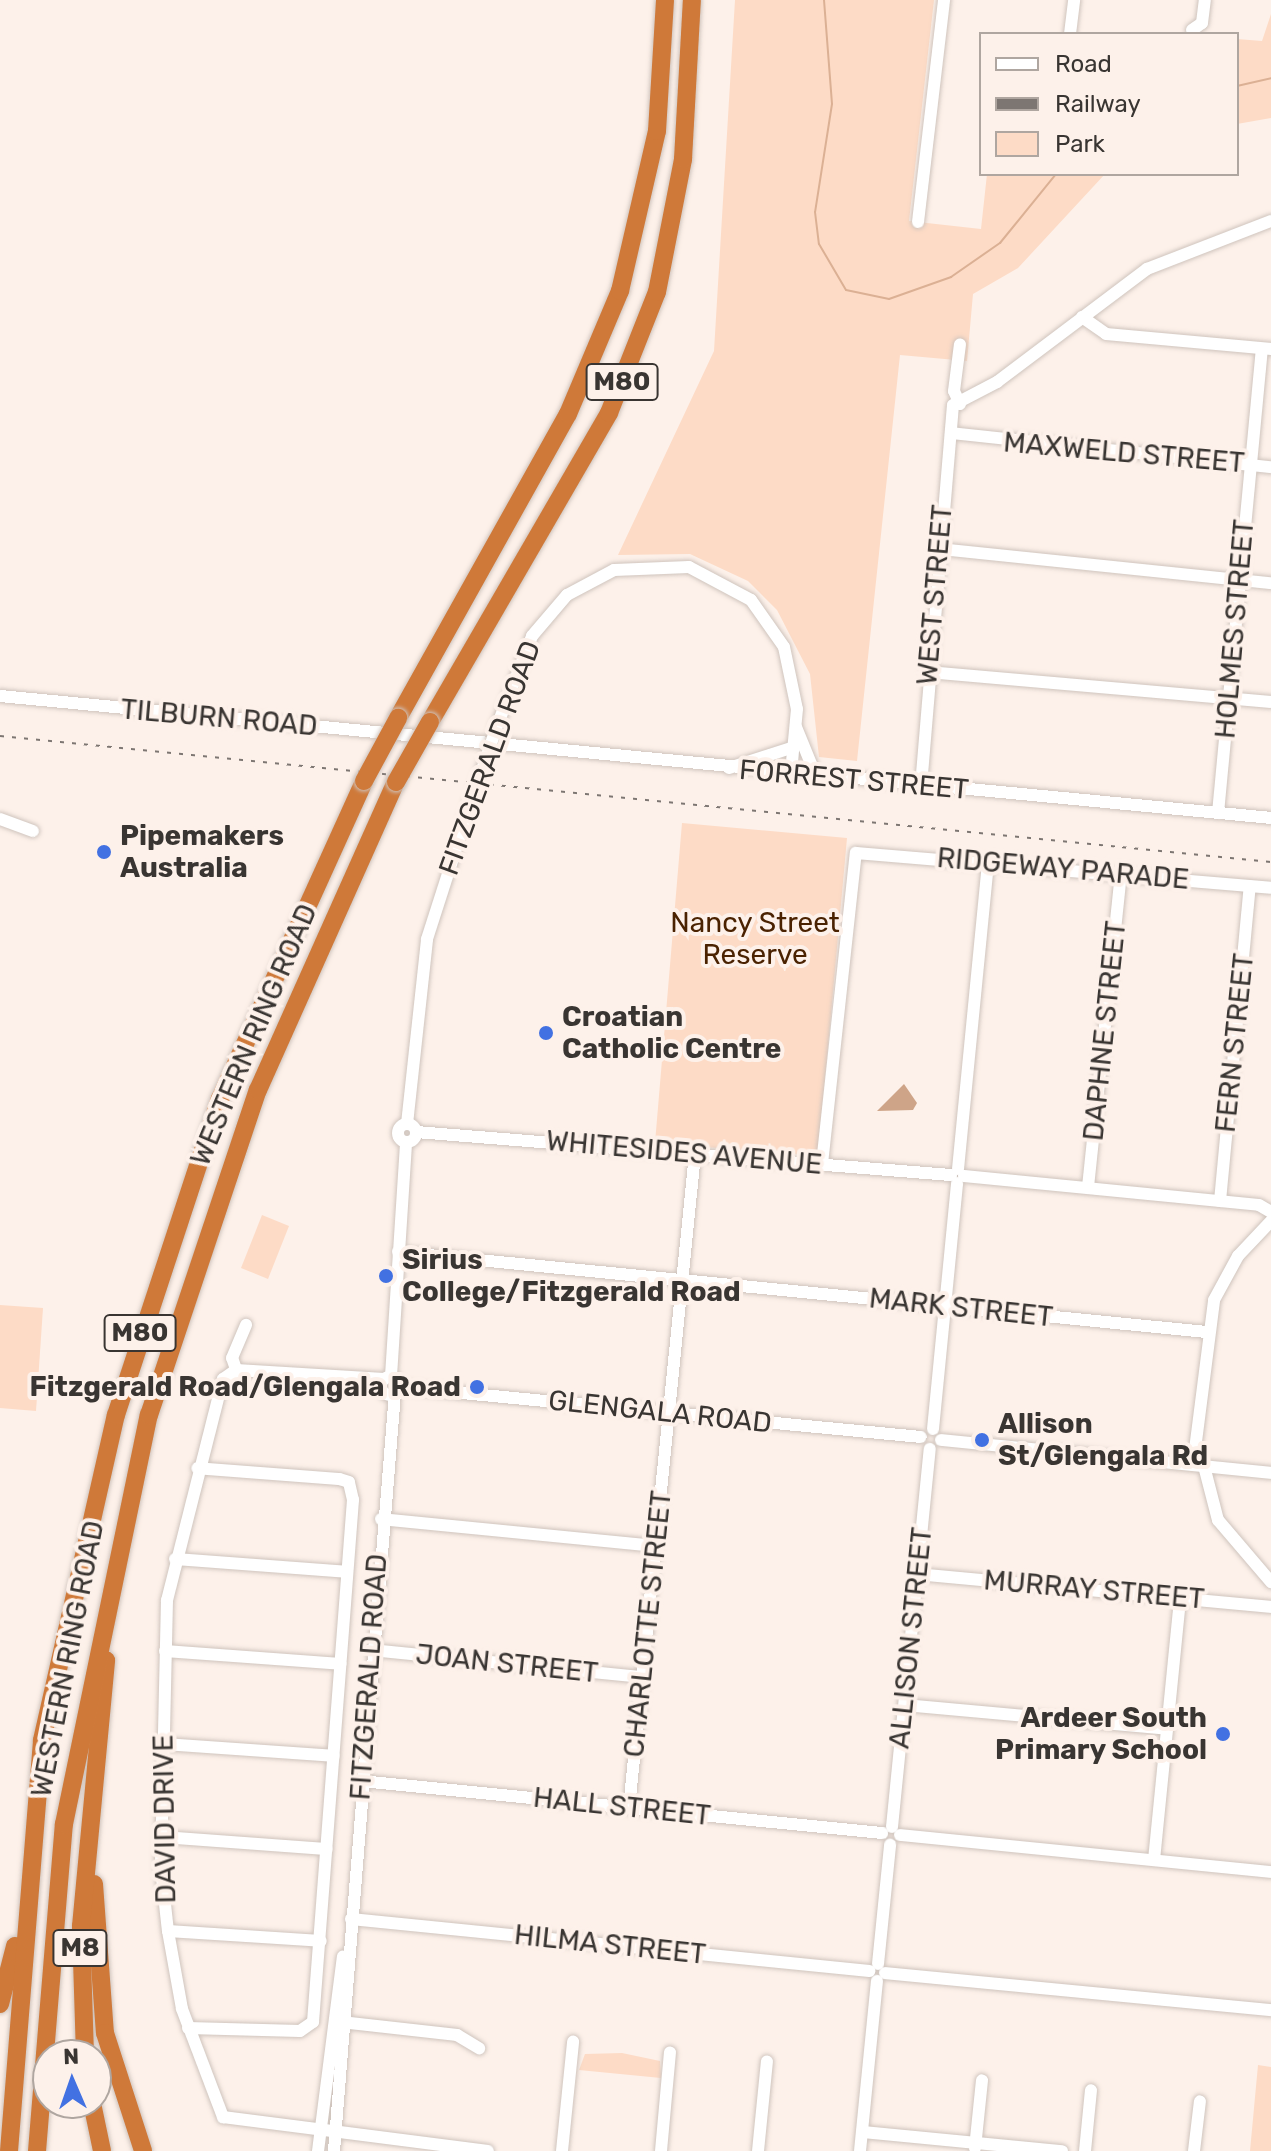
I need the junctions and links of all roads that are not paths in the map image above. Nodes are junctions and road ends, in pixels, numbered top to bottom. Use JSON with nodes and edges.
{"nodes":[{"id":1,"x":665,"y":0,"type":"edge"},
{"id":2,"x":692,"y":0,"type":"edge"},
{"id":3,"x":944,"y":0,"type":"edge"},
{"id":4,"x":1074,"y":0,"type":"edge"},
{"id":5,"x":1205,"y":0,"type":"edge"},
{"id":6,"x":1192,"y":30,"type":"dead end"},
{"id":7,"x":1070,"y":32,"type":"edge"},
{"id":8,"x":1271,"y":221,"type":"edge"},
{"id":9,"x":918,"y":222,"type":"dead end"},
{"id":10,"x":1082,"y":317,"type":"junction"},
{"id":11,"x":960,"y":344,"type":"dead end"},
{"id":12,"x":1266,"y":349,"type":"edge"},
{"id":13,"x":958,"y":402,"type":"junction"},
{"id":14,"x":951,"y":434,"type":"junction"},
{"id":15,"x":1251,"y":464,"type":"junction"},
{"id":16,"x":1271,"y":467,"type":"edge"},
{"id":17,"x":939,"y":553,"type":"junction"},
{"id":18,"x":1239,"y":580,"type":"junction"},
{"id":19,"x":1271,"y":583,"type":"edge"},
{"id":20,"x":928,"y":668,"type":"junction"},
{"id":21,"x":0,"y":696,"type":"edge"},
{"id":22,"x":1228,"y":698,"type":"junction"},
{"id":23,"x":1271,"y":702,"type":"edge"},
{"id":24,"x":796,"y":727,"type":"junction"},
{"id":25,"x":437,"y":739,"type":"joint"},
{"id":26,"x":794,"y":747,"type":"junction"},
{"id":27,"x":729,"y":768,"type":"junction"},
{"id":28,"x":791,"y":773,"type":"junction"},
{"id":29,"x":816,"y":776,"type":"junction"},
{"id":30,"x":917,"y":785,"type":"junction"},
{"id":31,"x":1218,"y":813,"type":"junction"},
{"id":32,"x":1271,"y":818,"type":"edge"},
{"id":33,"x":0,"y":819,"type":"edge"},
{"id":34,"x":33,"y":831,"type":"dead end"},
{"id":35,"x":988,"y":861,"type":"junction"},
{"id":36,"x":1121,"y":874,"type":"junction"},
{"id":37,"x":1250,"y":886,"type":"junction"},
{"id":38,"x":1271,"y":888,"type":"edge"},
{"id":39,"x":403,"y":1132,"type":"junction"},
{"id":40,"x":695,"y":1154,"type":"junction"},
{"id":41,"x":822,"y":1164,"type":"junction"},
{"id":42,"x":958,"y":1176,"type":"junction"},
{"id":43,"x":1088,"y":1187,"type":"junction"},
{"id":44,"x":1220,"y":1201,"type":"junction"},
{"id":45,"x":1271,"y":1212,"type":"edge"},
{"id":46,"x":1271,"y":1221,"type":"edge"},
{"id":47,"x":398,"y":1252,"type":"junction"},
{"id":48,"x":682,"y":1280,"type":"junction"},
{"id":49,"x":945,"y":1306,"type":"junction"},
{"id":50,"x":246,"y":1325,"type":"dead end"},
{"id":51,"x":1206,"y":1332,"type":"junction"},
{"id":52,"x":237,"y":1371,"type":"junction"},
{"id":53,"x":389,"y":1386,"type":"junction"},
{"id":54,"x":668,"y":1413,"type":"junction"},
{"id":55,"x":933,"y":1429,"type":"junction"},
{"id":56,"x":921,"y":1437,"type":"junction"},
{"id":57,"x":941,"y":1440,"type":"junction"},
{"id":58,"x":930,"y":1449,"type":"junction"},
{"id":59,"x":1198,"y":1466,"type":"junction"},
{"id":60,"x":197,"y":1468,"type":"junction"},
{"id":61,"x":1271,"y":1473,"type":"edge"},
{"id":62,"x":381,"y":1519,"type":"junction"},
{"id":63,"x":655,"y":1546,"type":"junction"},
{"id":64,"x":175,"y":1559,"type":"junction"},
{"id":65,"x":347,"y":1572,"type":"junction"},
{"id":66,"x":917,"y":1574,"type":"junction"},
{"id":67,"x":1271,"y":1582,"type":"edge"},
{"id":68,"x":1271,"y":1590,"type":"edge"},
{"id":69,"x":1180,"y":1598,"type":"junction"},
{"id":70,"x":111,"y":1601,"type":"junction"},
{"id":71,"x":1270,"y":1606,"type":"edge"},
{"id":72,"x":371,"y":1650,"type":"junction"},
{"id":73,"x":165,"y":1651,"type":"junction"},
{"id":74,"x":341,"y":1664,"type":"junction"},
{"id":75,"x":643,"y":1677,"type":"junction"},
{"id":76,"x":905,"y":1705,"type":"junction"},
{"id":77,"x":1167,"y":1729,"type":"junction"},
{"id":78,"x":163,"y":1744,"type":"junction"},
{"id":79,"x":334,"y":1756,"type":"junction"},
{"id":80,"x":361,"y":1781,"type":"junction"},
{"id":81,"x":629,"y":1808,"type":"junction"},
{"id":82,"x":891,"y":1832,"type":"junction"},
{"id":83,"x":162,"y":1837,"type":"junction"},
{"id":84,"x":88,"y":1842,"type":"junction"},
{"id":85,"x":327,"y":1849,"type":"junction"},
{"id":86,"x":1154,"y":1860,"type":"junction"},
{"id":87,"x":1271,"y":1872,"type":"edge"},
{"id":88,"x":24,"y":1917,"type":"junction"},
{"id":89,"x":351,"y":1919,"type":"junction"},
{"id":90,"x":168,"y":1931,"type":"junction"},
{"id":91,"x":321,"y":1941,"type":"junction"},
{"id":92,"x":877,"y":1972,"type":"junction"},
{"id":93,"x":0,"y":2004,"type":"edge"},
{"id":94,"x":1271,"y":2010,"type":"edge"},
{"id":95,"x":346,"y":2021,"type":"junction"},
{"id":96,"x":364,"y":2025,"type":"junction"},
{"id":97,"x":188,"y":2028,"type":"junction"},
{"id":98,"x":344,"y":2037,"type":"junction"},
{"id":99,"x":84,"y":2039,"type":"edge"},
{"id":100,"x":330,"y":2039,"type":"junction"},
{"id":101,"x":573,"y":2042,"type":"dead end"},
{"id":102,"x":479,"y":2048,"type":"dead end"},
{"id":103,"x":670,"y":2052,"type":"dead end"},
{"id":104,"x":767,"y":2061,"type":"dead end"},
{"id":105,"x":982,"y":2080,"type":"dead end"},
{"id":106,"x":1091,"y":2090,"type":"dead end"},
{"id":107,"x":1200,"y":2101,"type":"dead end"},
{"id":108,"x":95,"y":2119,"type":"edge"},
{"id":109,"x":319,"y":2129,"type":"junction"},
{"id":110,"x":336,"y":2129,"type":"junction"},
{"id":111,"x":863,"y":2132,"type":"junction"},
{"id":112,"x":975,"y":2147,"type":"edge"},
{"id":113,"x":9,"y":2151,"type":"edge"},
{"id":114,"x":37,"y":2151,"type":"edge"},
{"id":115,"x":102,"y":2151,"type":"edge"},
{"id":116,"x":143,"y":2151,"type":"edge"},
{"id":117,"x":318,"y":2151,"type":"edge"},
{"id":118,"x":334,"y":2151,"type":"edge"},
{"id":119,"x":488,"y":2151,"type":"edge"},
{"id":120,"x":562,"y":2151,"type":"edge"},
{"id":121,"x":661,"y":2151,"type":"edge"},
{"id":122,"x":758,"y":2151,"type":"edge"},
{"id":123,"x":860,"y":2151,"type":"edge"},
{"id":124,"x":1062,"y":2151,"type":"edge"},
{"id":125,"x":1085,"y":2151,"type":"edge"},
{"id":126,"x":1194,"y":2151,"type":"edge"}],
"edges":[{"from":1,"to":88,"type":"highway","name":"WESTERN RING ROAD","number":"M80","bridge":true},
{"from":2,"to":70,"type":"highway","name":"WESTERN RING ROAD","number":"M80","bridge":true},
{"from":3,"to":9,"type":"street"},
{"from":4,"to":7,"type":"street"},
{"from":5,"to":6,"type":"street"},
{"from":8,"to":10,"type":"street"},
{"from":10,"to":12,"type":"street"},
{"from":10,"to":13,"type":"street"},
{"from":11,"to":13,"type":"street","name":"WEST STREET"},
{"from":12,"to":15,"type":"street","name":"HOLMES STREET"},
{"from":13,"to":14,"type":"street","name":"WEST STREET"},
{"from":14,"to":15,"type":"street","name":"MAXWELD STREET"},
{"from":14,"to":17,"type":"street","name":"WEST STREET"},
{"from":15,"to":16,"type":"street","name":"MAXWELD STREET"},
{"from":15,"to":18,"type":"street","name":"HOLMES STREET"},
{"from":17,"to":18,"type":"street"},
{"from":17,"to":20,"type":"street","name":"WEST STREET"},
{"from":18,"to":19,"type":"street"},
{"from":18,"to":22,"type":"street","name":"HOLMES STREET"},
{"from":20,"to":22,"type":"street"},
{"from":20,"to":30,"type":"street","name":"WEST STREET"},
{"from":21,"to":25,"type":"street","name":"TILBURN ROAD"},
{"from":22,"to":23,"type":"street"},
{"from":22,"to":31,"type":"street","name":"HOLMES STREET"},
{"from":24,"to":26,"type":"street","name":"FITZGERALD ROAD"},
{"from":24,"to":29,"type":"street"},
{"from":24,"to":39,"type":"street","name":"FITZGERALD ROAD","bridge":true},
{"from":25,"to":27,"type":"street","name":"FORREST STREET"},
{"from":26,"to":27,"type":"street"},
{"from":26,"to":28,"type":"street","name":"FITZGERALD ROAD"},
{"from":27,"to":28,"type":"street","name":"FORREST STREET"},
{"from":28,"to":29,"type":"street","name":"FORREST STREET"},
{"from":29,"to":30,"type":"street","name":"FORREST STREET"},
{"from":30,"to":31,"type":"street","name":"FORREST STREET"},
{"from":31,"to":32,"type":"street","name":"FORREST STREET"},
{"from":33,"to":34,"type":"street"},
{"from":35,"to":36,"type":"street","name":"RIDGEWAY PARADE"},
{"from":35,"to":41,"type":"street","name":"RIDGEWAY PARADE"},
{"from":35,"to":42,"type":"street"},
{"from":36,"to":37,"type":"street","name":"RIDGEWAY PARADE"},
{"from":36,"to":43,"type":"street","name":"DAPHNE STREET"},
{"from":37,"to":38,"type":"street","name":"RIDGEWAY PARADE"},
{"from":37,"to":44,"type":"street","name":"FERN STREET"},
{"from":39,"to":40,"type":"street","name":"WHITESIDES AVENUE"},
{"from":39,"to":47,"type":"street","name":"FITZGERALD ROAD"},
{"from":40,"to":41,"type":"street","name":"WHITESIDES AVENUE"},
{"from":40,"to":48,"type":"street","name":"CHARLOTTE STREET"},
{"from":41,"to":42,"type":"street","name":"WHITESIDES AVENUE"},
{"from":42,"to":43,"type":"street","name":"WHITESIDES AVENUE"},
{"from":42,"to":49,"type":"street"},
{"from":43,"to":44,"type":"street","name":"WHITESIDES AVENUE"},
{"from":44,"to":45,"type":"street","name":"WHITESIDES AVENUE"},
{"from":46,"to":51,"type":"street"},
{"from":47,"to":48,"type":"street","name":"MARK STREET"},
{"from":47,"to":53,"type":"street","name":"FITZGERALD ROAD"},
{"from":48,"to":49,"type":"street","name":"MARK STREET"},
{"from":48,"to":54,"type":"street","name":"CHARLOTTE STREET"},
{"from":49,"to":51,"type":"street","name":"MARK STREET"},
{"from":49,"to":55,"type":"street"},
{"from":50,"to":52,"type":"street"},
{"from":51,"to":59,"type":"street"},
{"from":52,"to":53,"type":"street","name":"GLENGALA ROAD"},
{"from":52,"to":60,"type":"street","name":"DAVID DRIVE"},
{"from":53,"to":54,"type":"street","name":"GLENGALA ROAD"},
{"from":53,"to":62,"type":"street","name":"FITZGERALD ROAD"},
{"from":54,"to":56,"type":"street","name":"GLENGALA ROAD"},
{"from":54,"to":63,"type":"street","name":"CHARLOTTE STREET"},
{"from":55,"to":56,"type":"street"},
{"from":55,"to":57,"type":"street"},
{"from":56,"to":58,"type":"street"},
{"from":57,"to":58,"type":"street"},
{"from":57,"to":59,"type":"street"},
{"from":58,"to":66,"type":"street","name":"ALLISON STREET"},
{"from":59,"to":61,"type":"street"},
{"from":59,"to":67,"type":"street"},
{"from":60,"to":64,"type":"street","name":"DAVID DRIVE"},
{"from":60,"to":65,"type":"street"},
{"from":62,"to":63,"type":"street"},
{"from":62,"to":72,"type":"street","name":"FITZGERALD ROAD"},
{"from":63,"to":75,"type":"street","name":"CHARLOTTE STREET"},
{"from":64,"to":65,"type":"street"},
{"from":64,"to":73,"type":"street","name":"DAVID DRIVE"},
{"from":65,"to":74,"type":"street"},
{"from":66,"to":69,"type":"street","name":"MURRAY STREET"},
{"from":66,"to":76,"type":"street","name":"ALLISON STREET"},
{"from":68,"to":71,"type":"street"},
{"from":69,"to":71,"type":"street","name":"MURRAY STREET"},
{"from":69,"to":77,"type":"street"},
{"from":70,"to":84,"type":"highway"},
{"from":70,"to":114,"type":"highway","name":"WESTERN RING ROAD","number":"M80"},
{"from":72,"to":75,"type":"street","name":"JOAN STREET"},
{"from":72,"to":80,"type":"street","name":"FITZGERALD ROAD"},
{"from":73,"to":74,"type":"street"},
{"from":73,"to":78,"type":"street","name":"DAVID DRIVE"},
{"from":74,"to":79,"type":"street"},
{"from":75,"to":81,"type":"street","name":"CHARLOTTE STREET"},
{"from":76,"to":77,"type":"street"},
{"from":76,"to":82,"type":"street","name":"ALLISON STREET"},
{"from":77,"to":86,"type":"street"},
{"from":78,"to":79,"type":"street"},
{"from":78,"to":83,"type":"street","name":"DAVID DRIVE"},
{"from":79,"to":85,"type":"street"},
{"from":80,"to":81,"type":"street","name":"HALL STREET"},
{"from":80,"to":89,"type":"street","name":"FITZGERALD ROAD"},
{"from":81,"to":82,"type":"street","name":"HALL STREET"},
{"from":82,"to":86,"type":"street","name":"HALL STREET"},
{"from":82,"to":92,"type":"street"},
{"from":83,"to":85,"type":"street"},
{"from":83,"to":90,"type":"street","name":"DAVID DRIVE"},
{"from":84,"to":99,"type":"highway","number":"M8"},
{"from":84,"to":116,"type":"highway"},
{"from":85,"to":91,"type":"street"},
{"from":86,"to":87,"type":"street","name":"HALL STREET"},
{"from":88,"to":93,"type":"highway","number":"M8"},
{"from":88,"to":113,"type":"highway","name":"WESTERN RING ROAD","number":"M80"},
{"from":89,"to":92,"type":"street","name":"HILMA STREET"},
{"from":89,"to":95,"type":"street","name":"FITZGERALD ROAD"},
{"from":89,"to":100,"type":"street","name":"FITZGERALD ROAD"},
{"from":90,"to":91,"type":"street"},
{"from":90,"to":97,"type":"street","name":"DAVID DRIVE"},
{"from":91,"to":97,"type":"street"},
{"from":92,"to":94,"type":"street","name":"HILMA STREET"},
{"from":92,"to":111,"type":"street"},
{"from":95,"to":96,"type":"street"},
{"from":95,"to":98,"type":"street","name":"FITZGERALD ROAD"},
{"from":95,"to":100,"type":"street"},
{"from":96,"to":98,"type":"street"},
{"from":96,"to":102,"type":"street"},
{"from":97,"to":109,"type":"street","name":"DAVID DRIVE"},
{"from":98,"to":110,"type":"street","name":"FITZGERALD ROAD"},
{"from":100,"to":109,"type":"street","name":"FITZGERALD ROAD"},
{"from":101,"to":120,"type":"street"},
{"from":103,"to":121,"type":"street"},
{"from":104,"to":122,"type":"street"},
{"from":105,"to":112,"type":"street"},
{"from":106,"to":125,"type":"street"},
{"from":107,"to":126,"type":"street"},
{"from":108,"to":115,"type":"highway"},
{"from":109,"to":110,"type":"street","name":"DAVID DRIVE"},
{"from":109,"to":117,"type":"street","name":"FITZGERALD ROAD"},
{"from":110,"to":118,"type":"street","name":"FITZGERALD ROAD"},
{"from":110,"to":119,"type":"street","name":"DAVID DRIVE"},
{"from":111,"to":112,"type":"street"},
{"from":111,"to":123,"type":"street"},
{"from":112,"to":124,"type":"street"}]}
